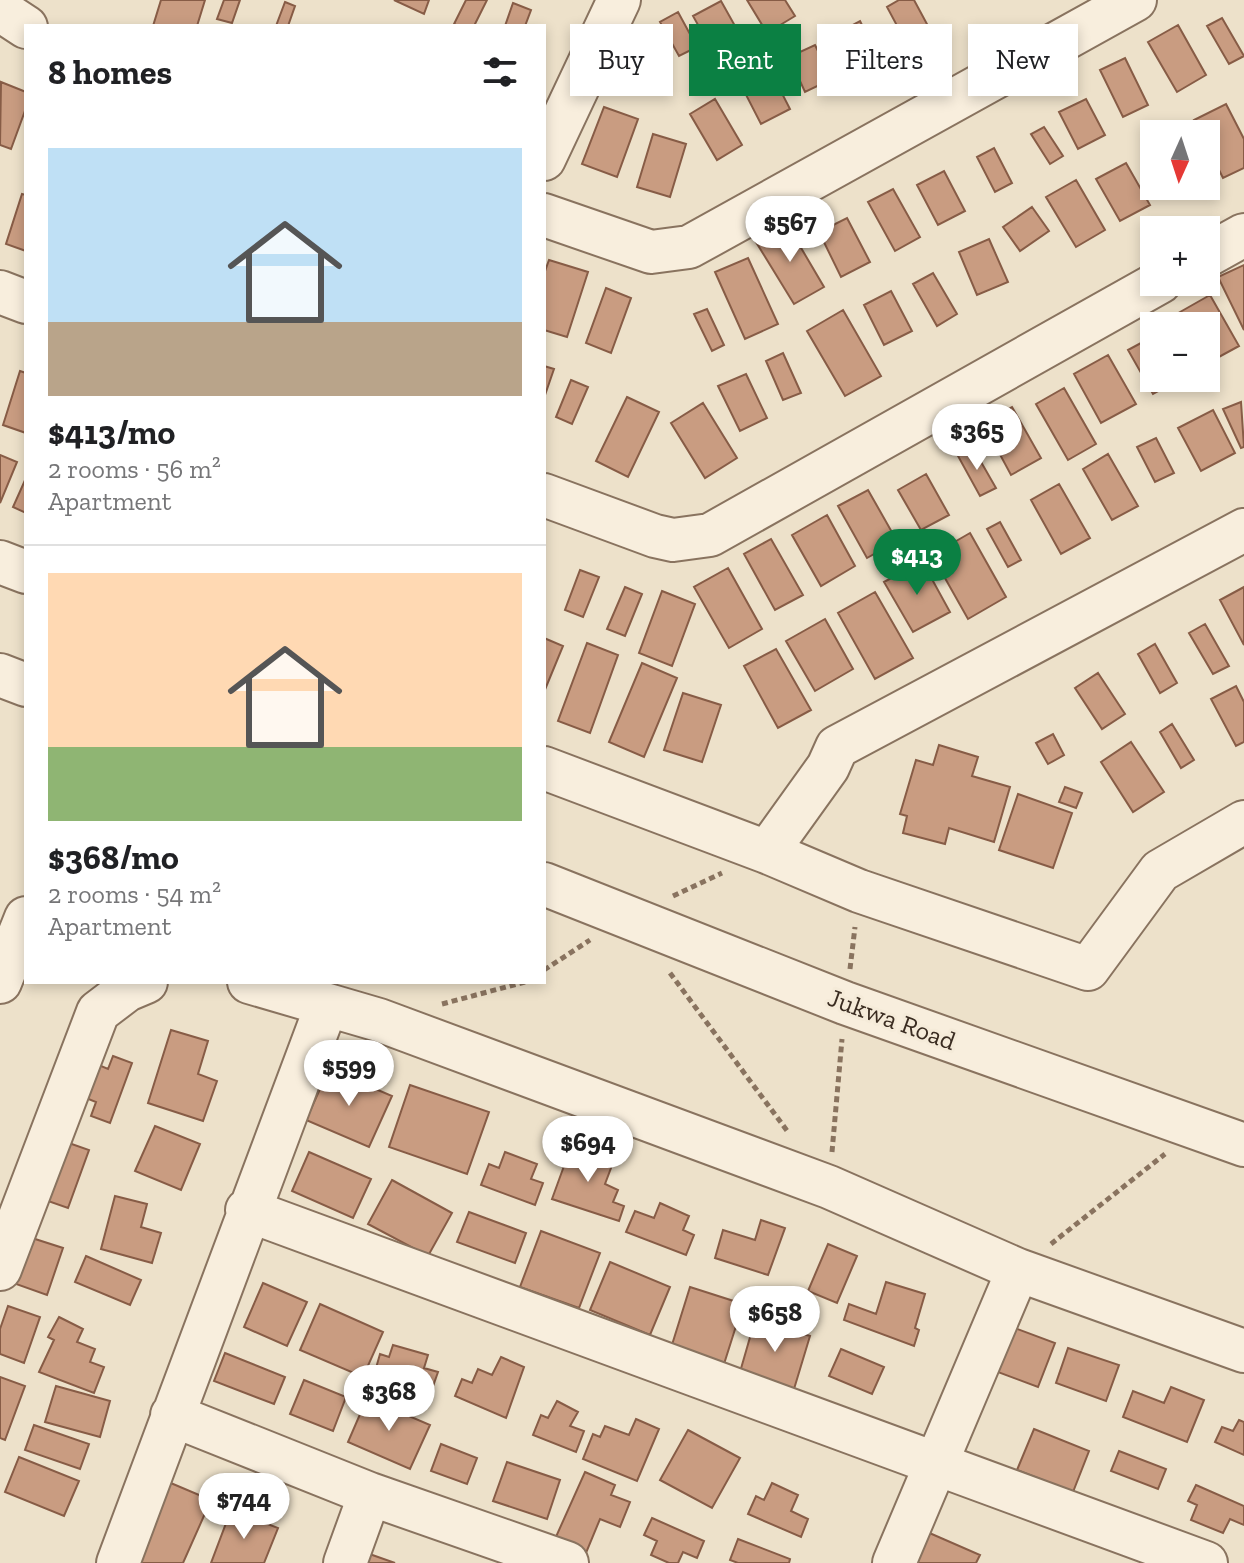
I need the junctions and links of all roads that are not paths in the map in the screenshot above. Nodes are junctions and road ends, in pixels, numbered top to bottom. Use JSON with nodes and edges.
{"nodes":[{"id":1,"x":619,"y":0,"type":"edge"},
{"id":2,"x":1135,"y":0,"type":"edge"},
{"id":3,"x":0,"y":10,"type":"edge"},
{"id":4,"x":24,"y":26,"type":"edge"},
{"id":5,"x":546,"y":155,"type":"edge"},
{"id":6,"x":546,"y":216,"type":"edge"},
{"id":7,"x":1244,"y":235,"type":"edge"},
{"id":8,"x":1220,"y":248,"type":"edge"},
{"id":9,"x":0,"y":292,"type":"edge"},
{"id":10,"x":1140,"y":293,"type":"edge"},
{"id":11,"x":24,"y":301,"type":"edge"},
{"id":12,"x":546,"y":496,"type":"edge"},
{"id":13,"x":1244,"y":530,"type":"edge"},
{"id":14,"x":0,"y":562,"type":"edge"},
{"id":15,"x":24,"y":571,"type":"edge"},
{"id":16,"x":0,"y":675,"type":"edge"},
{"id":17,"x":24,"y":684,"type":"edge"},
{"id":18,"x":546,"y":769,"type":"edge"},
{"id":19,"x":1244,"y":822,"type":"edge"},
{"id":20,"x":767,"y":852,"type":"junction"},
{"id":21,"x":546,"y":885,"type":"edge"},
{"id":22,"x":24,"y":923,"type":"edge"},
{"id":23,"x":0,"y":982,"type":"edge"},
{"id":24,"x":141,"y":984,"type":"edge"},
{"id":25,"x":255,"y":984,"type":"edge"},
{"id":26,"x":326,"y":1007,"type":"junction"},
{"id":27,"x":1244,"y":1145,"type":"edge"},
{"id":28,"x":247,"y":1210,"type":"junction"},
{"id":29,"x":0,"y":1269,"type":"edge"},
{"id":30,"x":1018,"y":1270,"type":"junction"},
{"id":31,"x":1244,"y":1351,"type":"edge"},
{"id":32,"x":172,"y":1415,"type":"junction"},
{"id":33,"x":935,"y":1465,"type":"junction"},
{"id":34,"x":370,"y":1494,"type":"junction"},
{"id":35,"x":118,"y":1563,"type":"edge"},
{"id":36,"x":345,"y":1563,"type":"edge"},
{"id":37,"x":567,"y":1563,"type":"edge"},
{"id":38,"x":894,"y":1563,"type":"edge"},
{"id":39,"x":1206,"y":1563,"type":"edge"}],
"edges":[{"from":1,"to":5,"type":"street"},
{"from":2,"to":6,"type":"street"},
{"from":3,"to":4,"type":"street"},
{"from":7,"to":8,"type":"street"},
{"from":9,"to":11,"type":"street"},
{"from":10,"to":12,"type":"street"},
{"from":13,"to":20,"type":"street"},
{"from":14,"to":15,"type":"street"},
{"from":16,"to":17,"type":"street"},
{"from":18,"to":20,"type":"street"},
{"from":19,"to":20,"type":"street"},
{"from":21,"to":27,"type":"street","name":"Jukwa Road"},
{"from":22,"to":23,"type":"street"},
{"from":24,"to":29,"type":"street"},
{"from":25,"to":26,"type":"street"},
{"from":26,"to":28,"type":"street"},
{"from":26,"to":30,"type":"street"},
{"from":28,"to":32,"type":"street"},
{"from":28,"to":33,"type":"street"},
{"from":30,"to":31,"type":"street"},
{"from":30,"to":33,"type":"street"},
{"from":32,"to":34,"type":"street"},
{"from":32,"to":35,"type":"street"},
{"from":33,"to":38,"type":"street"},
{"from":33,"to":39,"type":"street"},
{"from":34,"to":36,"type":"street"},
{"from":34,"to":37,"type":"street"}]}
